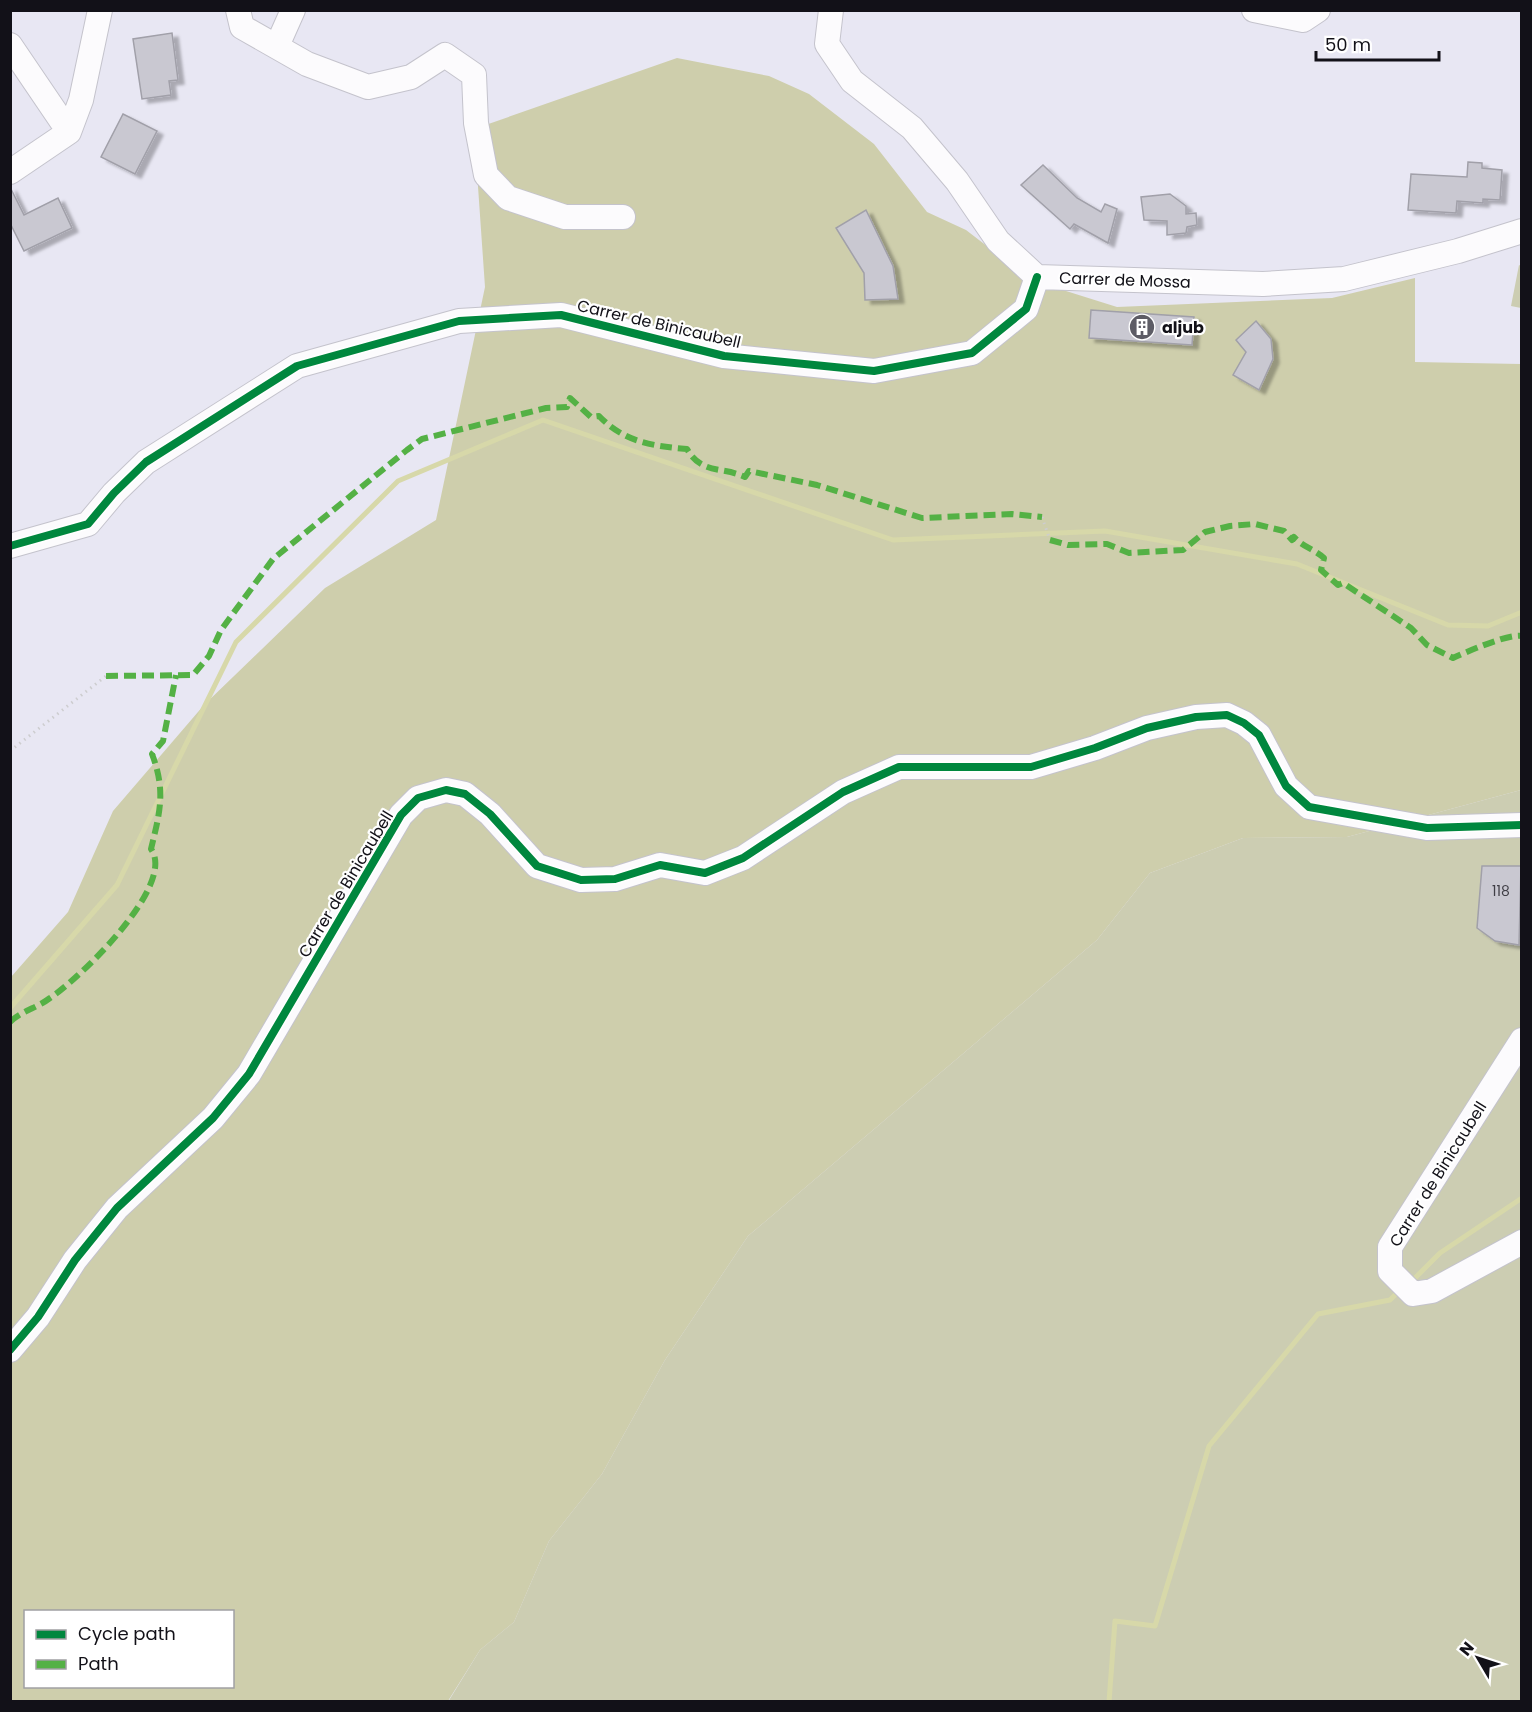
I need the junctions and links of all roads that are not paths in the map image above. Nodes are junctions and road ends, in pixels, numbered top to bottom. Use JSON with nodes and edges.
{"nodes":[{"id":1,"x":100,"y":10,"type":"edge"},
{"id":2,"x":237,"y":10,"type":"edge"},
{"id":3,"x":293,"y":10,"type":"edge"},
{"id":4,"x":831,"y":10,"type":"edge"},
{"id":5,"x":1254,"y":10,"type":"edge"},
{"id":6,"x":1318,"y":10,"type":"edge"},
{"id":7,"x":10,"y":45,"type":"edge"},
{"id":8,"x":277,"y":45,"type":"junction"},
{"id":9,"x":69,"y":132,"type":"junction"},
{"id":10,"x":10,"y":172,"type":"edge"},
{"id":11,"x":623,"y":217,"type":"dead end"},
{"id":12,"x":1521,"y":231,"type":"edge"},
{"id":13,"x":1037,"y":277,"type":"junction"},
{"id":14,"x":10,"y":546,"type":"edge"},
{"id":15,"x":1521,"y":825,"type":"edge"},
{"id":16,"x":1521,"y":1041,"type":"edge"},
{"id":17,"x":1521,"y":1242,"type":"edge"},
{"id":18,"x":10,"y":1350,"type":"edge"}],
"edges":[{"from":1,"to":9,"type":"street"},
{"from":2,"to":8,"type":"street"},
{"from":3,"to":8,"type":"street"},
{"from":4,"to":13,"type":"street","name":"Carrer de Mossa"},
{"from":5,"to":6,"type":"street"},
{"from":7,"to":9,"type":"street"},
{"from":8,"to":11,"type":"street"},
{"from":9,"to":10,"type":"street"},
{"from":12,"to":13,"type":"street","name":"Carrer de Mossa"},
{"from":13,"to":14,"type":"street","name":"Carrer de Binicaubell"},
{"from":15,"to":18,"type":"street","name":"Carrer de Binicaubell"},
{"from":16,"to":17,"type":"street","name":"Carrer de Binicaubell"}]}
